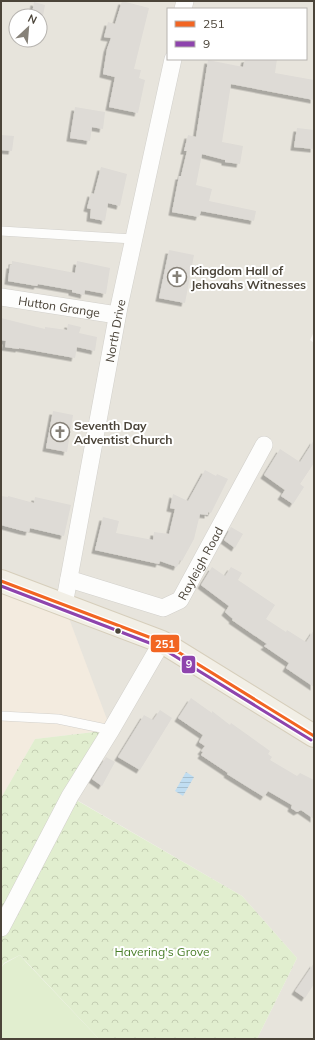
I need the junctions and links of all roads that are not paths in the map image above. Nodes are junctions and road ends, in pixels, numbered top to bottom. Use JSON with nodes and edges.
{"nodes":[{"id":1,"x":173,"y":60,"type":"edge"},
{"id":2,"x":1,"y":231,"type":"edge"},
{"id":3,"x":133,"y":239,"type":"junction"},
{"id":4,"x":1,"y":297,"type":"edge"},
{"id":5,"x":117,"y":315,"type":"junction"},
{"id":6,"x":264,"y":445,"type":"dead end"},
{"id":7,"x":69,"y":579,"type":"junction"},
{"id":8,"x":1,"y":581,"type":"edge"},
{"id":9,"x":64,"y":604,"type":"junction"},
{"id":10,"x":162,"y":642,"type":"junction"},
{"id":11,"x":1,"y":716,"type":"edge"},
{"id":12,"x":111,"y":730,"type":"junction"},
{"id":13,"x":314,"y":736,"type":"edge"},
{"id":14,"x":1,"y":928,"type":"edge"}],
"edges":[{"from":1,"to":3,"type":"street","name":"North Drive"},
{"from":2,"to":3,"type":"lane"},
{"from":3,"to":5,"type":"street","name":"North Drive"},
{"from":4,"to":5,"type":"street","name":"Hutton Grange"},
{"from":5,"to":7,"type":"street","name":"North Drive"},
{"from":6,"to":7,"type":"street","name":"Rayleigh Road"},
{"from":7,"to":9,"type":"street","name":"North Drive"},
{"from":8,"to":9,"type":"main road"},
{"from":9,"to":10,"type":"main road"},
{"from":10,"to":12,"type":"street"},
{"from":10,"to":13,"type":"main road"},
{"from":11,"to":12,"type":"lane"},
{"from":12,"to":14,"type":"street"}]}
